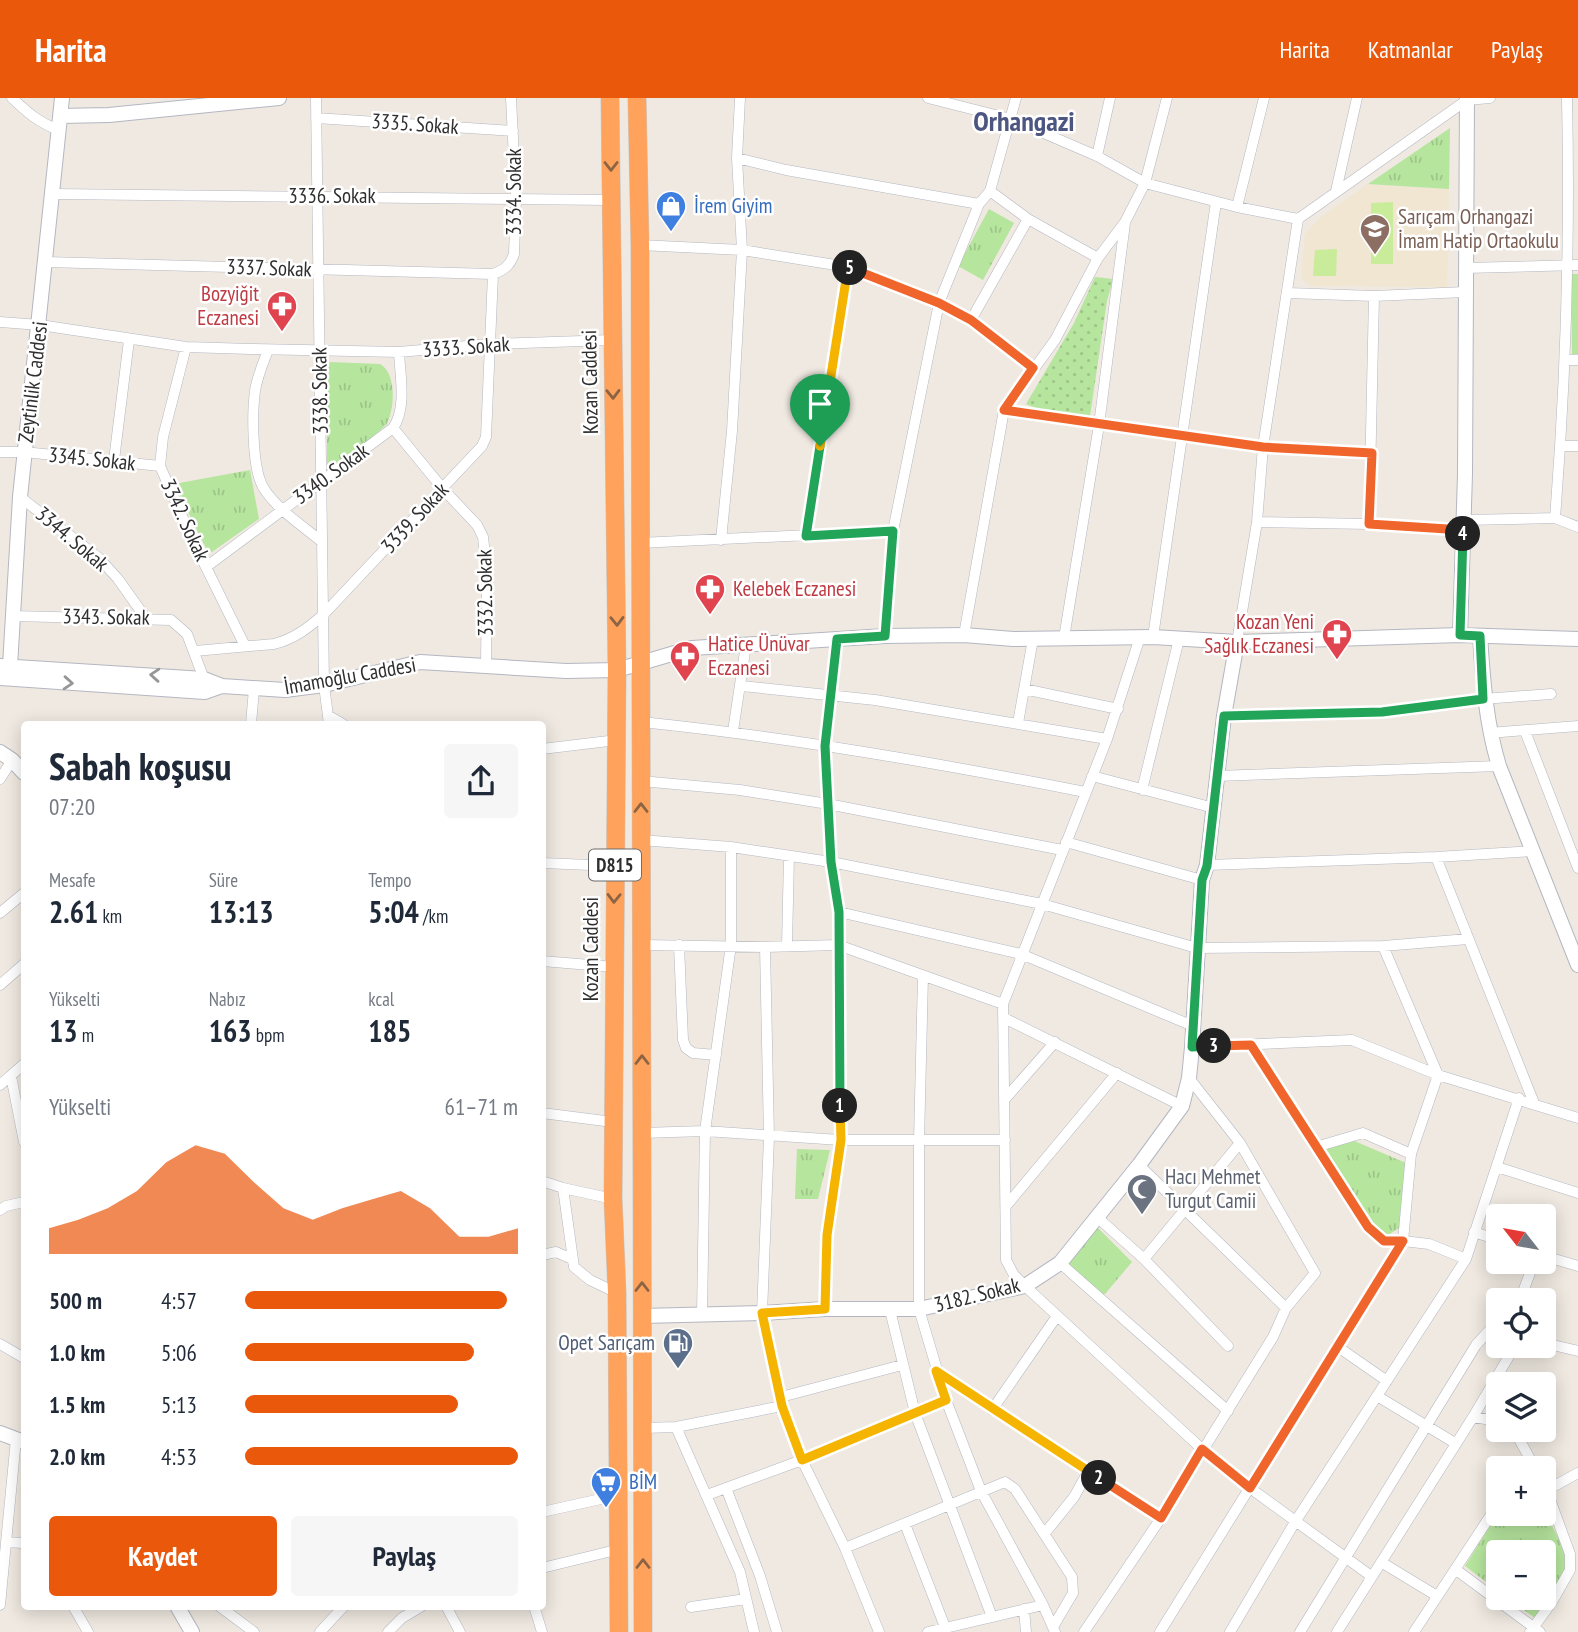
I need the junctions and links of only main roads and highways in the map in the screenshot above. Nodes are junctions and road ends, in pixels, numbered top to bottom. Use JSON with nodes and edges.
{"nodes":[{"id":1,"x":62,"y":98,"type":"edge"},
{"id":2,"x":279,"y":98,"type":"edge"},
{"id":3,"x":610,"y":98,"type":"edge"},
{"id":4,"x":637,"y":98,"type":"edge"},
{"id":5,"x":1467,"y":99,"type":"edge"},
{"id":6,"x":200,"y":102,"type":"edge"},
{"id":7,"x":166,"y":104,"type":"edge"},
{"id":8,"x":60,"y":123,"type":"junction"},
{"id":9,"x":8,"y":619,"type":"edge"},
{"id":10,"x":1460,"y":635,"type":"junction"},
{"id":11,"x":1480,"y":636,"type":"junction"},
{"id":12,"x":1578,"y":639,"type":"edge"},
{"id":13,"x":1237,"y":642,"type":"junction"},
{"id":14,"x":641,"y":663,"type":"junction"},
{"id":15,"x":5,"y":666,"type":"edge"},
{"id":16,"x":617,"y":670,"type":"junction"},
{"id":17,"x":0,"y":678,"type":"edge"},
{"id":18,"x":222,"y":686,"type":"junction"},
{"id":19,"x":6,"y":756,"type":"edge"},
{"id":20,"x":21,"y":770,"type":"edge"},
{"id":21,"x":1578,"y":965,"type":"edge"},
{"id":22,"x":642,"y":1316,"type":"junction"},
{"id":23,"x":0,"y":1433,"type":"edge"},
{"id":24,"x":20,"y":1441,"type":"edge"},
{"id":25,"x":180,"y":1610,"type":"edge"},
{"id":26,"x":192,"y":1632,"type":"edge"},
{"id":27,"x":619,"y":1632,"type":"edge"},
{"id":28,"x":643,"y":1632,"type":"edge"}],
"edges":[{"from":1,"to":8,"type":"main road","name":"Zeytinlik Caddesi"},
{"from":2,"to":6,"type":"main road"},
{"from":3,"to":16,"type":"highway","name":"Kozan Caddesi","number":"D815","one_way":true},
{"from":4,"to":14,"type":"highway","number":"D815"},
{"from":5,"to":10,"type":"main road"},
{"from":6,"to":7,"type":"main road"},
{"from":7,"to":8,"type":"main road"},
{"from":8,"to":9,"type":"main road","name":"Zeytinlik Caddesi"},
{"from":9,"to":15,"type":"main road","name":"Zeytinlik Caddesi"},
{"from":10,"to":11,"type":"main road","name":"İmamoğlu Caddesi"},
{"from":10,"to":13,"type":"main road","name":"İmamoğlu Caddesi"},
{"from":11,"to":12,"type":"main road","name":"İmamoğlu Caddesi"},
{"from":11,"to":21,"type":"main road"},
{"from":13,"to":14,"type":"main road","name":"İmamoğlu Caddesi"},
{"from":13,"to":22,"type":"main road","name":"3182. Sokak"},
{"from":14,"to":16,"type":"main road","name":"İmamoğlu Caddesi"},
{"from":22,"to":14,"type":"highway","number":"D815","one_way":true},
{"from":18,"to":15,"type":"main road","name":"İmamoğlu Caddesi","one_way":true},
{"from":16,"to":18,"type":"main road","name":"İmamoğlu Caddesi"},
{"from":16,"to":27,"type":"highway","name":"Kozan Caddesi","number":"D815","one_way":true},
{"from":17,"to":18,"type":"main road","one_way":true},
{"from":19,"to":20,"type":"main road"},
{"from":28,"to":22,"type":"highway","number":"D815","one_way":true},
{"from":23,"to":24,"type":"main road"},
{"from":25,"to":26,"type":"main road"}]}
